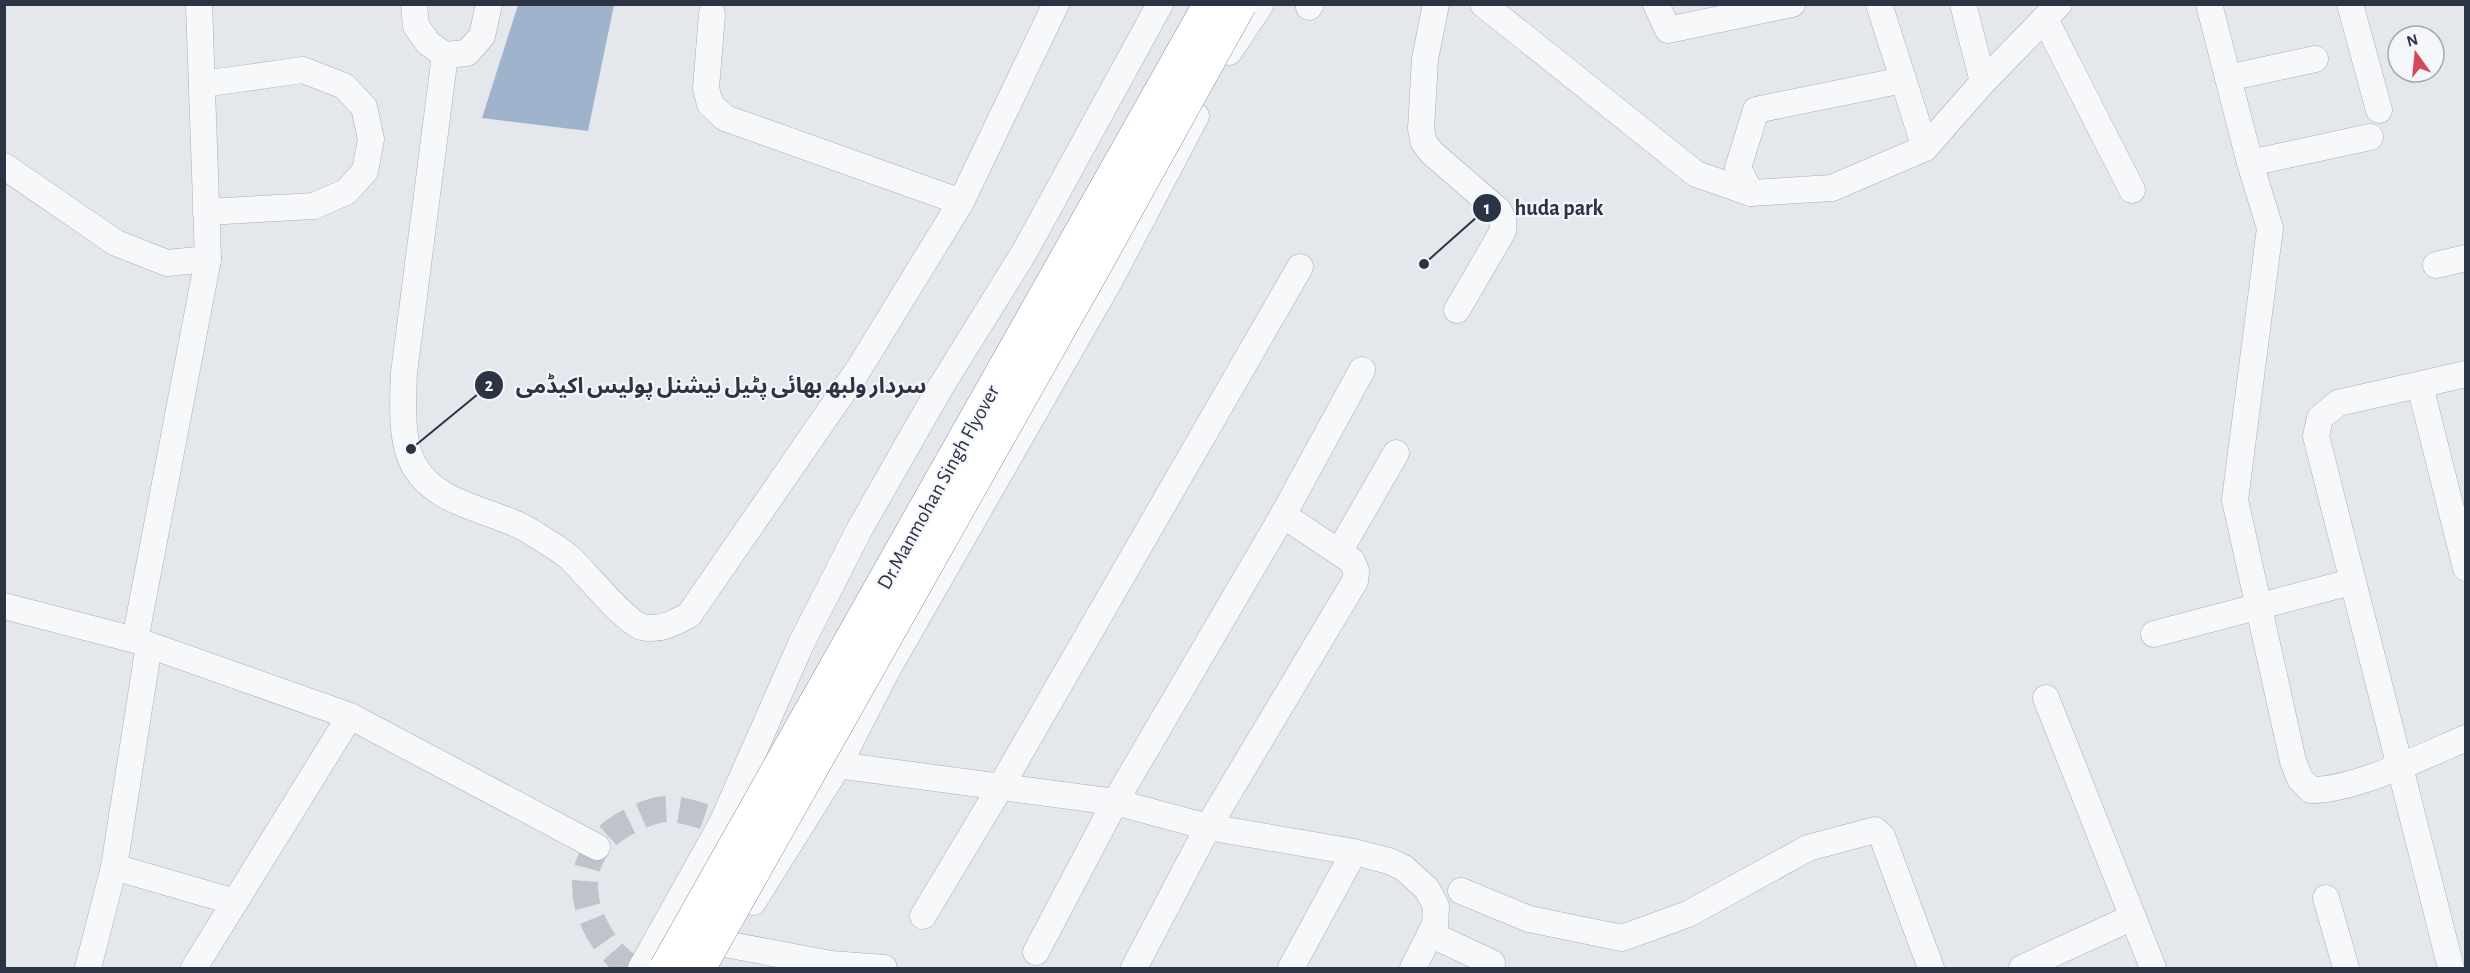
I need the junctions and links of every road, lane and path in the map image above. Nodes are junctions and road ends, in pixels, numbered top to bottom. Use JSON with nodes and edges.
{"nodes":[{"id":1,"x":199,"y":4,"type":"edge"},
{"id":2,"x":414,"y":4,"type":"edge"},
{"id":3,"x":489,"y":4,"type":"edge"},
{"id":4,"x":1056,"y":4,"type":"edge"},
{"id":5,"x":1160,"y":4,"type":"edge"},
{"id":6,"x":1210,"y":4,"type":"edge"},
{"id":7,"x":1240,"y":4,"type":"edge"},
{"id":8,"x":1261,"y":4,"type":"edge"},
{"id":9,"x":1436,"y":4,"type":"edge"},
{"id":10,"x":1483,"y":4,"type":"edge"},
{"id":11,"x":1656,"y":4,"type":"edge"},
{"id":12,"x":1792,"y":4,"type":"edge"},
{"id":13,"x":1879,"y":4,"type":"edge"},
{"id":14,"x":1963,"y":4,"type":"edge"},
{"id":15,"x":2209,"y":4,"type":"edge"},
{"id":16,"x":2350,"y":4,"type":"edge"},
{"id":17,"x":1758,"y":8,"type":"edge"},
{"id":18,"x":2055,"y":9,"type":"edge"},
{"id":19,"x":712,"y":14,"type":"dead end"},
{"id":20,"x":445,"y":55,"type":"junction"},
{"id":21,"x":2315,"y":59,"type":"dead end"},
{"id":22,"x":2228,"y":78,"type":"junction"},
{"id":23,"x":1903,"y":80,"type":"junction"},
{"id":24,"x":1983,"y":82,"type":"junction"},
{"id":25,"x":202,"y":84,"type":"junction"},
{"id":26,"x":2379,"y":110,"type":"dead end"},
{"id":27,"x":2370,"y":137,"type":"dead end"},
{"id":28,"x":1925,"y":148,"type":"junction"},
{"id":29,"x":2250,"y":163,"type":"junction"},
{"id":30,"x":4,"y":166,"type":"edge"},
{"id":31,"x":2132,"y":190,"type":"dead end"},
{"id":32,"x":1751,"y":193,"type":"junction"},
{"id":33,"x":961,"y":202,"type":"junction"},
{"id":34,"x":206,"y":212,"type":"junction"},
{"id":35,"x":2466,"y":258,"type":"edge"},
{"id":36,"x":208,"y":259,"type":"junction"},
{"id":37,"x":2436,"y":265,"type":"dead end"},
{"id":38,"x":1300,"y":267,"type":"dead end"},
{"id":39,"x":1456,"y":310,"type":"dead end"},
{"id":40,"x":1362,"y":370,"type":"dead end"},
{"id":41,"x":2466,"y":374,"type":"edge"},
{"id":42,"x":2421,"y":386,"type":"junction"},
{"id":43,"x":1396,"y":453,"type":"dead end"},
{"id":44,"x":1283,"y":515,"type":"junction"},
{"id":45,"x":1339,"y":552,"type":"junction"},
{"id":46,"x":2466,"y":568,"type":"edge"},
{"id":47,"x":2351,"y":582,"type":"junction"},
{"id":48,"x":2258,"y":605,"type":"junction"},
{"id":49,"x":4,"y":606,"type":"edge"},
{"id":50,"x":2154,"y":634,"type":"dead end"},
{"id":51,"x":142,"y":642,"type":"junction"},
{"id":52,"x":2046,"y":698,"type":"dead end"},
{"id":53,"x":350,"y":716,"type":"junction"},
{"id":54,"x":2466,"y":738,"type":"edge"},
{"id":55,"x":754,"y":749,"type":"junction"},
{"id":56,"x":838,"y":766,"type":"junction"},
{"id":57,"x":2399,"y":767,"type":"junction"},
{"id":58,"x":1001,"y":786,"type":"junction"},
{"id":59,"x":1115,"y":802,"type":"junction"},
{"id":60,"x":1208,"y":827,"type":"junction"},
{"id":61,"x":597,"y":847,"type":"dead end"},
{"id":62,"x":1354,"y":852,"type":"junction"},
{"id":63,"x":114,"y":867,"type":"junction"},
{"id":64,"x":1461,"y":891,"type":"dead end"},
{"id":65,"x":2326,"y":898,"type":"dead end"},
{"id":66,"x":235,"y":903,"type":"junction"},
{"id":67,"x":923,"y":916,"type":"dead end"},
{"id":68,"x":2133,"y":917,"type":"junction"},
{"id":69,"x":1430,"y":934,"type":"junction"},
{"id":70,"x":725,"y":944,"type":"junction"},
{"id":71,"x":1036,"y":952,"type":"dead end"},
{"id":72,"x":1492,"y":963,"type":"dead end"},
{"id":73,"x":88,"y":969,"type":"edge"},
{"id":74,"x":194,"y":969,"type":"edge"},
{"id":75,"x":641,"y":969,"type":"edge"},
{"id":76,"x":666,"y":969,"type":"edge"},
{"id":77,"x":699,"y":969,"type":"edge"},
{"id":78,"x":712,"y":969,"type":"edge"},
{"id":79,"x":884,"y":969,"type":"edge"},
{"id":80,"x":1134,"y":969,"type":"edge"},
{"id":81,"x":1292,"y":969,"type":"edge"},
{"id":82,"x":1413,"y":969,"type":"edge"},
{"id":83,"x":1931,"y":969,"type":"edge"},
{"id":84,"x":2022,"y":969,"type":"edge"},
{"id":85,"x":2153,"y":969,"type":"edge"},
{"id":86,"x":2346,"y":969,"type":"edge"},
{"id":87,"x":2451,"y":969,"type":"edge"}],
"edges":[{"from":1,"to":25,"type":"street"},
{"from":2,"to":20,"type":"street"},
{"from":3,"to":20,"type":"street"},
{"from":4,"to":33,"type":"street"},
{"from":5,"to":55,"type":"street"},
{"from":6,"to":76,"type":"highway","name":"Dr.Manmohan Singh Flyover","bridge":true},
{"from":7,"to":77,"type":"highway","name":"Dr.Manmohan Singh Flyover","bridge":true},
{"from":8,"to":56,"type":"street"},
{"from":9,"to":39,"type":"street"},
{"from":10,"to":32,"type":"street"},
{"from":11,"to":17,"type":"street"},
{"from":12,"to":17,"type":"street"},
{"from":13,"to":23,"type":"street"},
{"from":14,"to":24,"type":"street"},
{"from":15,"to":22,"type":"street"},
{"from":16,"to":26,"type":"street"},
{"from":18,"to":24,"type":"street"},
{"from":18,"to":31,"type":"street"},
{"from":19,"to":33,"type":"street"},
{"from":20,"to":33,"type":"street"},
{"from":21,"to":22,"type":"street"},
{"from":22,"to":29,"type":"street"},
{"from":23,"to":28,"type":"street"},
{"from":23,"to":32,"type":"street"},
{"from":24,"to":28,"type":"street"},
{"from":25,"to":34,"type":"street"},
{"from":25,"to":34,"type":"street"},
{"from":27,"to":29,"type":"street"},
{"from":28,"to":32,"type":"street"},
{"from":29,"to":48,"type":"street"},
{"from":30,"to":36,"type":"street"},
{"from":34,"to":36,"type":"street"},
{"from":35,"to":37,"type":"street"},
{"from":36,"to":51,"type":"street"},
{"from":38,"to":58,"type":"street"},
{"from":40,"to":44,"type":"street"},
{"from":41,"to":42,"type":"street"},
{"from":42,"to":46,"type":"street"},
{"from":42,"to":47,"type":"street"},
{"from":43,"to":45,"type":"street"},
{"from":44,"to":45,"type":"street"},
{"from":44,"to":59,"type":"street"},
{"from":45,"to":60,"type":"street"},
{"from":47,"to":48,"type":"street"},
{"from":47,"to":57,"type":"street"},
{"from":48,"to":50,"type":"street"},
{"from":48,"to":57,"type":"street"},
{"from":49,"to":51,"type":"street"},
{"from":51,"to":53,"type":"street"},
{"from":51,"to":63,"type":"street"},
{"from":52,"to":68,"type":"street"},
{"from":53,"to":61,"type":"street"},
{"from":53,"to":66,"type":"street"},
{"from":54,"to":57,"type":"street"},
{"from":55,"to":56,"type":"street"},
{"from":55,"to":75,"type":"street"},
{"from":56,"to":58,"type":"street"},
{"from":56,"to":70,"type":"street"},
{"from":57,"to":87,"type":"street"},
{"from":58,"to":59,"type":"street"},
{"from":58,"to":67,"type":"street"},
{"from":59,"to":60,"type":"street"},
{"from":59,"to":71,"type":"street"},
{"from":60,"to":62,"type":"street"},
{"from":60,"to":80,"type":"street"},
{"from":62,"to":69,"type":"street"},
{"from":62,"to":81,"type":"street"},
{"from":63,"to":66,"type":"street"},
{"from":63,"to":73,"type":"street"},
{"from":64,"to":83,"type":"street"},
{"from":65,"to":86,"type":"street"},
{"from":66,"to":74,"type":"street"},
{"from":68,"to":84,"type":"street"},
{"from":68,"to":85,"type":"street"},
{"from":69,"to":72,"type":"street"},
{"from":69,"to":82,"type":"street"},
{"from":70,"to":78,"type":"street"},
{"from":70,"to":79,"type":"street"}]}
